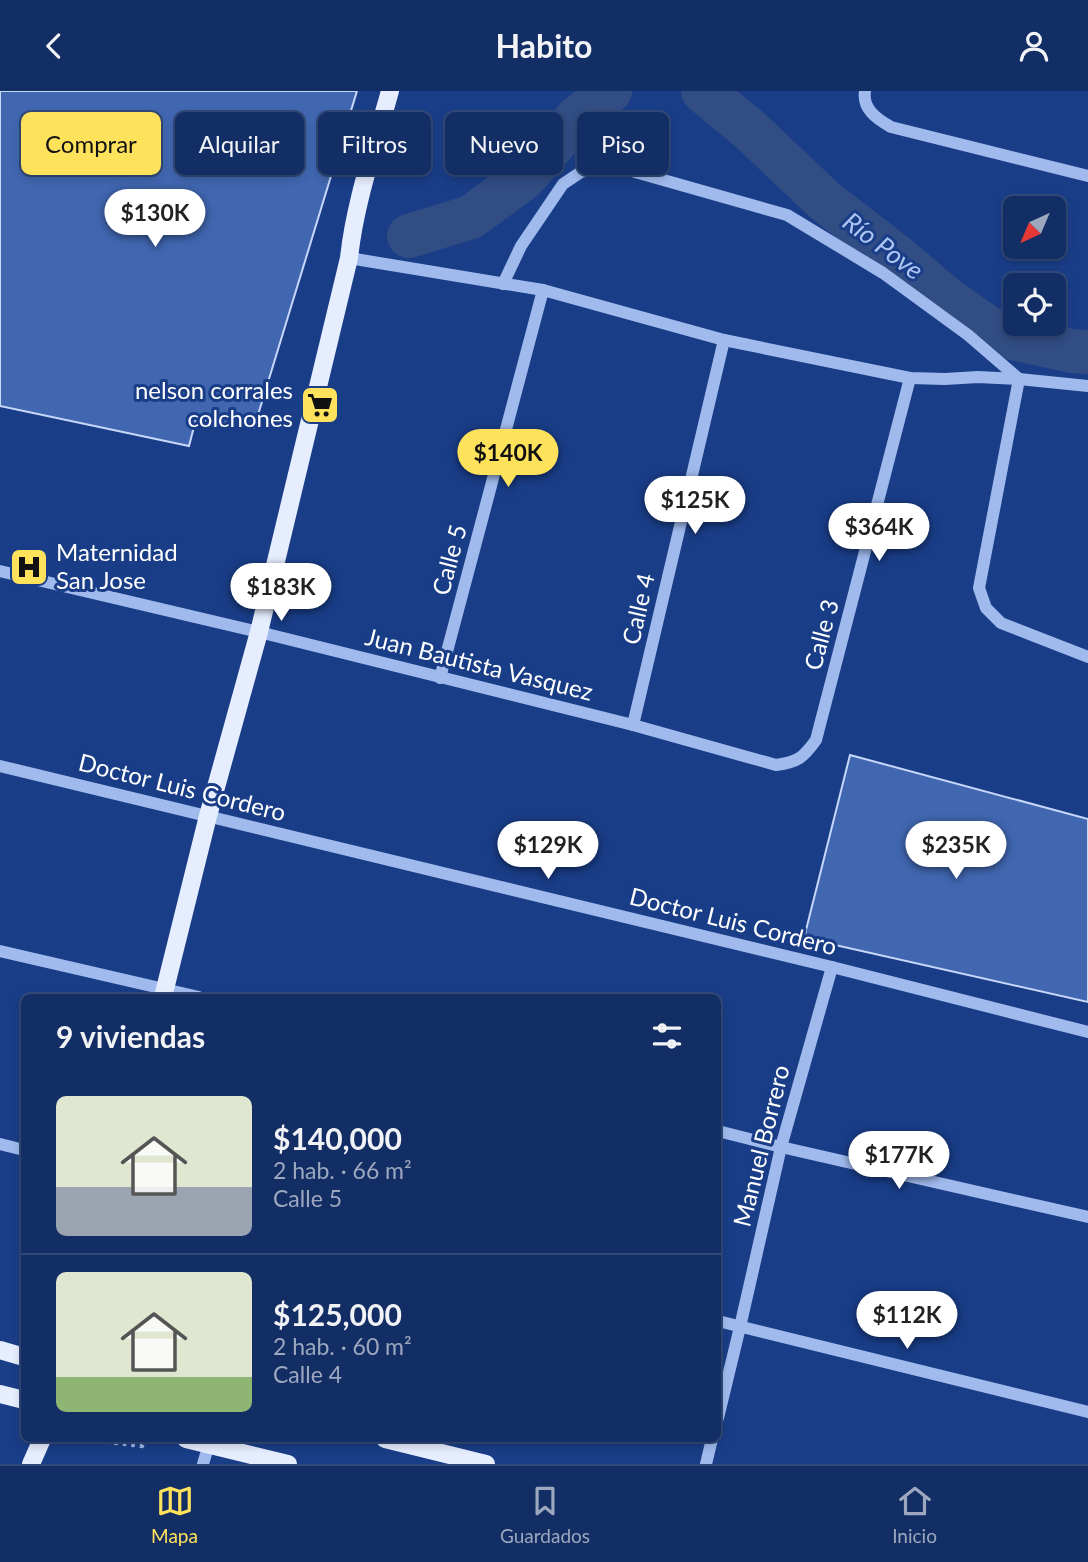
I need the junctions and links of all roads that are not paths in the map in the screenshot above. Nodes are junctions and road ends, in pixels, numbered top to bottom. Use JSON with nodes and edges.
{"nodes":[{"id":1,"x":390,"y":91,"type":"edge"},
{"id":2,"x":864,"y":91,"type":"edge"},
{"id":3,"x":1088,"y":176,"type":"edge"},
{"id":4,"x":350,"y":249,"type":"junction"},
{"id":5,"x":503,"y":284,"type":"junction"},
{"id":6,"x":543,"y":291,"type":"junction"},
{"id":7,"x":724,"y":340,"type":"junction"},
{"id":8,"x":910,"y":378,"type":"junction"},
{"id":9,"x":1019,"y":379,"type":"junction"},
{"id":10,"x":1088,"y":386,"type":"edge"},
{"id":11,"x":0,"y":571,"type":"edge"},
{"id":12,"x":259,"y":632,"type":"junction"},
{"id":13,"x":1088,"y":657,"type":"edge"},
{"id":14,"x":440,"y":678,"type":"junction"},
{"id":15,"x":633,"y":725,"type":"junction"},
{"id":16,"x":816,"y":740,"type":"joint"},
{"id":17,"x":0,"y":766,"type":"edge"},
{"id":18,"x":208,"y":816,"type":"junction"},
{"id":19,"x":0,"y":951,"type":"edge"},
{"id":20,"x":832,"y":967,"type":"junction"},
{"id":21,"x":164,"y":993,"type":"edge"},
{"id":22,"x":1088,"y":1032,"type":"edge"},
{"id":23,"x":721,"y":1132,"type":"edge"},
{"id":24,"x":0,"y":1145,"type":"edge"},
{"id":25,"x":780,"y":1147,"type":"junction"},
{"id":26,"x":21,"y":1149,"type":"edge"},
{"id":27,"x":1088,"y":1217,"type":"edge"},
{"id":28,"x":721,"y":1322,"type":"edge"},
{"id":29,"x":740,"y":1327,"type":"junction"},
{"id":30,"x":0,"y":1350,"type":"edge"},
{"id":31,"x":21,"y":1356,"type":"edge"},
{"id":32,"x":0,"y":1394,"type":"edge"},
{"id":33,"x":21,"y":1399,"type":"edge"},
{"id":34,"x":721,"y":1406,"type":"edge"},
{"id":35,"x":1088,"y":1412,"type":"edge"},
{"id":36,"x":40,"y":1442,"type":"edge"},
{"id":37,"x":200,"y":1442,"type":"edge"},
{"id":38,"x":397,"y":1442,"type":"edge"},
{"id":39,"x":711,"y":1442,"type":"edge"},
{"id":40,"x":209,"y":1444,"type":"junction"},
{"id":41,"x":31,"y":1464,"type":"edge"},
{"id":42,"x":204,"y":1464,"type":"edge"},
{"id":43,"x":288,"y":1464,"type":"edge"},
{"id":44,"x":486,"y":1464,"type":"edge"},
{"id":45,"x":706,"y":1464,"type":"edge"}],
"edges":[{"from":1,"to":4,"type":"main road"},
{"from":2,"to":3,"type":"street"},
{"from":4,"to":5,"type":"street"},
{"from":4,"to":12,"type":"main road"},
{"from":5,"to":6,"type":"street"},
{"from":5,"to":9,"type":"street"},
{"from":6,"to":7,"type":"street"},
{"from":6,"to":14,"type":"street","name":"Calle 5"},
{"from":7,"to":8,"type":"street"},
{"from":7,"to":15,"type":"street","name":"Calle 4"},
{"from":8,"to":9,"type":"street"},
{"from":8,"to":16,"type":"street","name":"Calle 3"},
{"from":9,"to":10,"type":"street"},
{"from":9,"to":13,"type":"street"},
{"from":11,"to":12,"type":"street","name":"Juan Bautista Vasquez"},
{"from":12,"to":14,"type":"street","name":"Juan Bautista Vasquez"},
{"from":12,"to":18,"type":"main road"},
{"from":14,"to":15,"type":"street","name":"Juan Bautista Vasquez"},
{"from":15,"to":16,"type":"street","name":"Juan Bautista Vasquez"},
{"from":17,"to":18,"type":"street","name":"Doctor Luis Cordero"},
{"from":18,"to":20,"type":"street","name":"Doctor Luis Cordero"},
{"from":18,"to":21,"type":"main road"},
{"from":19,"to":21,"type":"street"},
{"from":20,"to":22,"type":"street","name":"Doctor Luis Cordero"},
{"from":20,"to":25,"type":"street","name":"Manuel Borrero"},
{"from":23,"to":25,"type":"street"},
{"from":24,"to":26,"type":"street"},
{"from":25,"to":27,"type":"street"},
{"from":25,"to":29,"type":"street","name":"Manuel Borrero"},
{"from":28,"to":29,"type":"street"},
{"from":29,"to":34,"type":"street","name":"Manuel Borrero"},
{"from":29,"to":35,"type":"street"},
{"from":30,"to":31,"type":"main road"},
{"from":32,"to":33,"type":"main road"},
{"from":36,"to":41,"type":"main road"},
{"from":37,"to":40,"type":"main road"},
{"from":38,"to":44,"type":"main road"},
{"from":39,"to":45,"type":"street"},
{"from":40,"to":42,"type":"street"},
{"from":40,"to":43,"type":"main road"}]}
